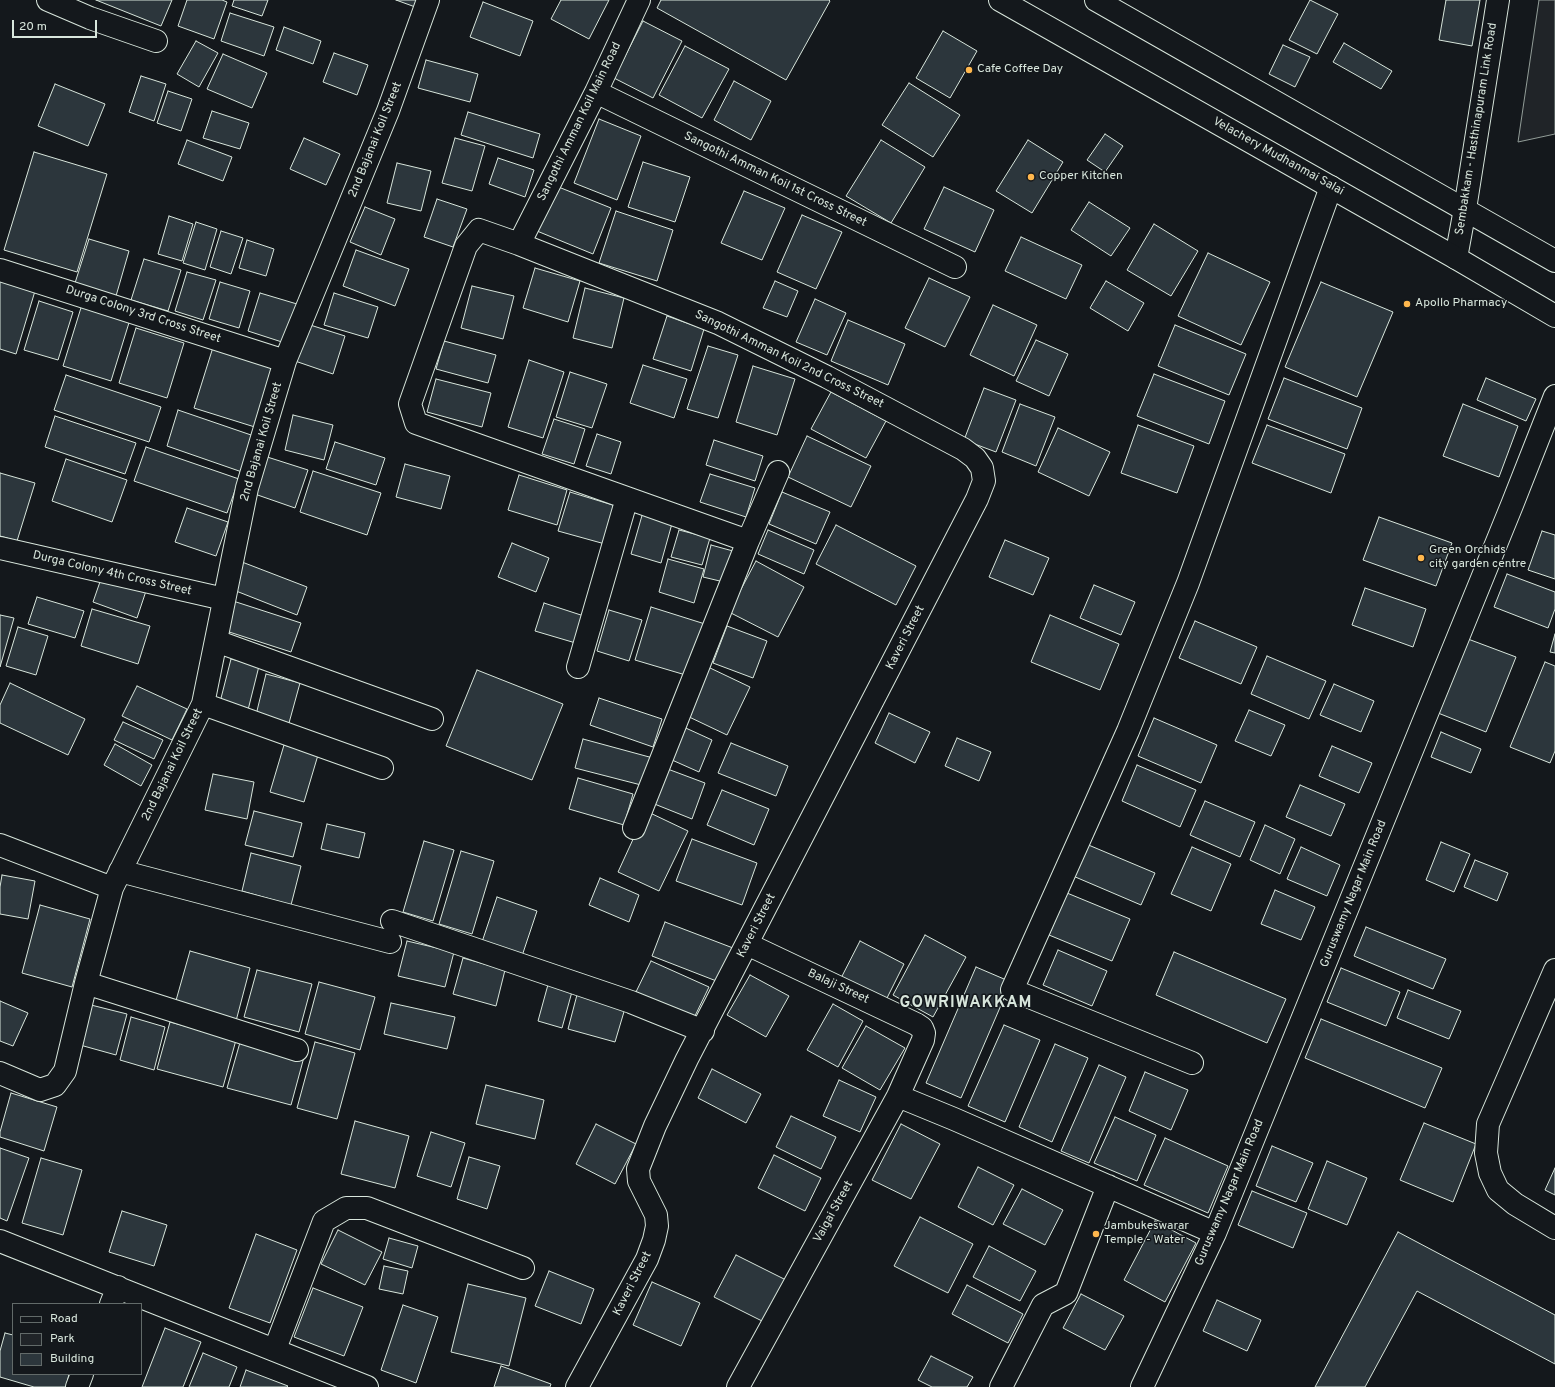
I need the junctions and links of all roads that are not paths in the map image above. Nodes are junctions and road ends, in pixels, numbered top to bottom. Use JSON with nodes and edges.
{"nodes":[{"id":1,"x":48,"y":0,"type":"edge"},
{"id":2,"x":428,"y":0,"type":"edge"},
{"id":3,"x":639,"y":0,"type":"edge"},
{"id":4,"x":1000,"y":0,"type":"edge"},
{"id":5,"x":1096,"y":0,"type":"edge"},
{"id":6,"x":1498,"y":0,"type":"edge"},
{"id":7,"x":156,"y":41,"type":"dead end"},
{"id":8,"x":596,"y":92,"type":"junction"},
{"id":9,"x":1331,"y":187,"type":"junction"},
{"id":10,"x":1465,"y":209,"type":"junction"},
{"id":11,"x":520,"y":244,"type":"junction"},
{"id":12,"x":1456,"y":258,"type":"junction"},
{"id":13,"x":1555,"y":261,"type":"edge"},
{"id":14,"x":955,"y":267,"type":"dead end"},
{"id":15,"x":0,"y":270,"type":"edge"},
{"id":16,"x":1555,"y":316,"type":"edge"},
{"id":17,"x":285,"y":361,"type":"junction"},
{"id":18,"x":1555,"y":396,"type":"edge"},
{"id":19,"x":982,"y":468,"type":"joint"},
{"id":20,"x":778,"y":472,"type":"dead end"},
{"id":21,"x":627,"y":498,"type":"junction"},
{"id":22,"x":748,"y":541,"type":"junction"},
{"id":23,"x":0,"y":548,"type":"edge"},
{"id":24,"x":224,"y":599,"type":"junction"},
{"id":25,"x":216,"y":641,"type":"junction"},
{"id":26,"x":578,"y":667,"type":"dead end"},
{"id":27,"x":203,"y":704,"type":"junction"},
{"id":28,"x":432,"y":719,"type":"dead end"},
{"id":29,"x":382,"y":768,"type":"dead end"},
{"id":30,"x":634,"y":828,"type":"dead end"},
{"id":31,"x":0,"y":845,"type":"edge"},
{"id":32,"x":116,"y":879,"type":"junction"},
{"id":33,"x":392,"y":921,"type":"dead end"},
{"id":34,"x":390,"y":942,"type":"dead end"},
{"id":35,"x":747,"y":944,"type":"junction"},
{"id":36,"x":1555,"y":970,"type":"edge"},
{"id":37,"x":86,"y":983,"type":"junction"},
{"id":38,"x":703,"y":1031,"type":"junction"},
{"id":39,"x":924,"y":1033,"type":"joint"},
{"id":40,"x":298,"y":1050,"type":"dead end"},
{"id":41,"x":1192,"y":1063,"type":"dead end"},
{"id":42,"x":0,"y":1073,"type":"edge"},
{"id":43,"x":898,"y":1096,"type":"junction"},
{"id":44,"x":1108,"y":1186,"type":"junction"},
{"id":45,"x":1555,"y":1228,"type":"edge"},
{"id":46,"x":1215,"y":1233,"type":"junction"},
{"id":47,"x":0,"y":1241,"type":"edge"},
{"id":48,"x":523,"y":1268,"type":"dead end"},
{"id":49,"x":114,"y":1296,"type":"edge"},
{"id":50,"x":135,"y":1303,"type":"edge"},
{"id":51,"x":142,"y":1305,"type":"edge"},
{"id":52,"x":275,"y":1349,"type":"junction"},
{"id":53,"x":82,"y":1375,"type":"edge"},
{"id":54,"x":363,"y":1386,"type":"edge"},
{"id":55,"x":77,"y":1387,"type":"edge"},
{"id":56,"x":578,"y":1387,"type":"edge"},
{"id":57,"x":738,"y":1387,"type":"edge"},
{"id":58,"x":1001,"y":1387,"type":"edge"},
{"id":59,"x":1142,"y":1387,"type":"edge"}],
"edges":[{"from":1,"to":7,"type":"street"},
{"from":2,"to":17,"type":"street","name":"2nd Bajanai Koil Street"},
{"from":3,"to":8,"type":"street","name":"Sangothi Amman Koil Main Road"},
{"from":4,"to":9,"type":"street","name":"Velachery Mudhanmai Salai"},
{"from":5,"to":10,"type":"street"},
{"from":6,"to":10,"type":"street","name":"Sembakkam - Hasthinapuram Link Road"},
{"from":8,"to":11,"type":"street","name":"Sangothi Amman Koil Main Road"},
{"from":8,"to":14,"type":"street","name":"Sangothi Amman Koil 1st Cross Street"},
{"from":9,"to":12,"type":"street","name":"Velachery Mudhanmai Salai"},
{"from":9,"to":41,"type":"street"},
{"from":10,"to":12,"type":"street","name":"Sembakkam - Hasthinapuram Link Road"},
{"from":10,"to":13,"type":"street"},
{"from":11,"to":19,"type":"street","name":"Sangothi Amman Koil 2nd Cross Street"},
{"from":11,"to":21,"type":"street","name":"Sangothi Amman Koil 2nd Cross Street"},
{"from":12,"to":16,"type":"street","name":"Velachery Mudhanmai Salai"},
{"from":15,"to":17,"type":"street","name":"Durga Colony 3rd Cross Street"},
{"from":17,"to":24,"type":"street","name":"2nd Bajanai Koil Street"},
{"from":18,"to":46,"type":"street","name":"Guruswamy Nagar Main Road"},
{"from":19,"to":35,"type":"street","name":"Kaveri Street"},
{"from":20,"to":22,"type":"street"},
{"from":21,"to":22,"type":"street"},
{"from":21,"to":26,"type":"street"},
{"from":22,"to":30,"type":"street"},
{"from":23,"to":24,"type":"street","name":"Durga Colony 4th Cross Street"},
{"from":24,"to":25,"type":"street","name":"2nd Bajanai Koil Street"},
{"from":25,"to":27,"type":"street","name":"2nd Bajanai Koil Street"},
{"from":25,"to":28,"type":"street"},
{"from":27,"to":29,"type":"street"},
{"from":27,"to":32,"type":"street","name":"2nd Bajanai Koil Street"},
{"from":31,"to":32,"type":"street"},
{"from":32,"to":34,"type":"street"},
{"from":32,"to":37,"type":"street","name":"2nd Bajanai Koil Street"},
{"from":33,"to":38,"type":"street"},
{"from":35,"to":38,"type":"street","name":"Kaveri Street"},
{"from":35,"to":39,"type":"street","name":"Balaji Street"},
{"from":36,"to":45,"type":"street"},
{"from":37,"to":40,"type":"street"},
{"from":37,"to":42,"type":"street","name":"2nd Bajanai Koil Street"},
{"from":38,"to":56,"type":"street","name":"Kaveri Street"},
{"from":39,"to":43,"type":"street","name":"Vaigai Street"},
{"from":43,"to":44,"type":"street"},
{"from":43,"to":57,"type":"street","name":"Vaigai Street"},
{"from":44,"to":46,"type":"street"},
{"from":44,"to":58,"type":"street"},
{"from":46,"to":59,"type":"street","name":"Guruswamy Nagar Main Road"},
{"from":47,"to":49,"type":"street"},
{"from":48,"to":52,"type":"street"},
{"from":49,"to":50,"type":"street"},
{"from":51,"to":52,"type":"street"},
{"from":52,"to":54,"type":"street"},
{"from":53,"to":55,"type":"street"}]}
